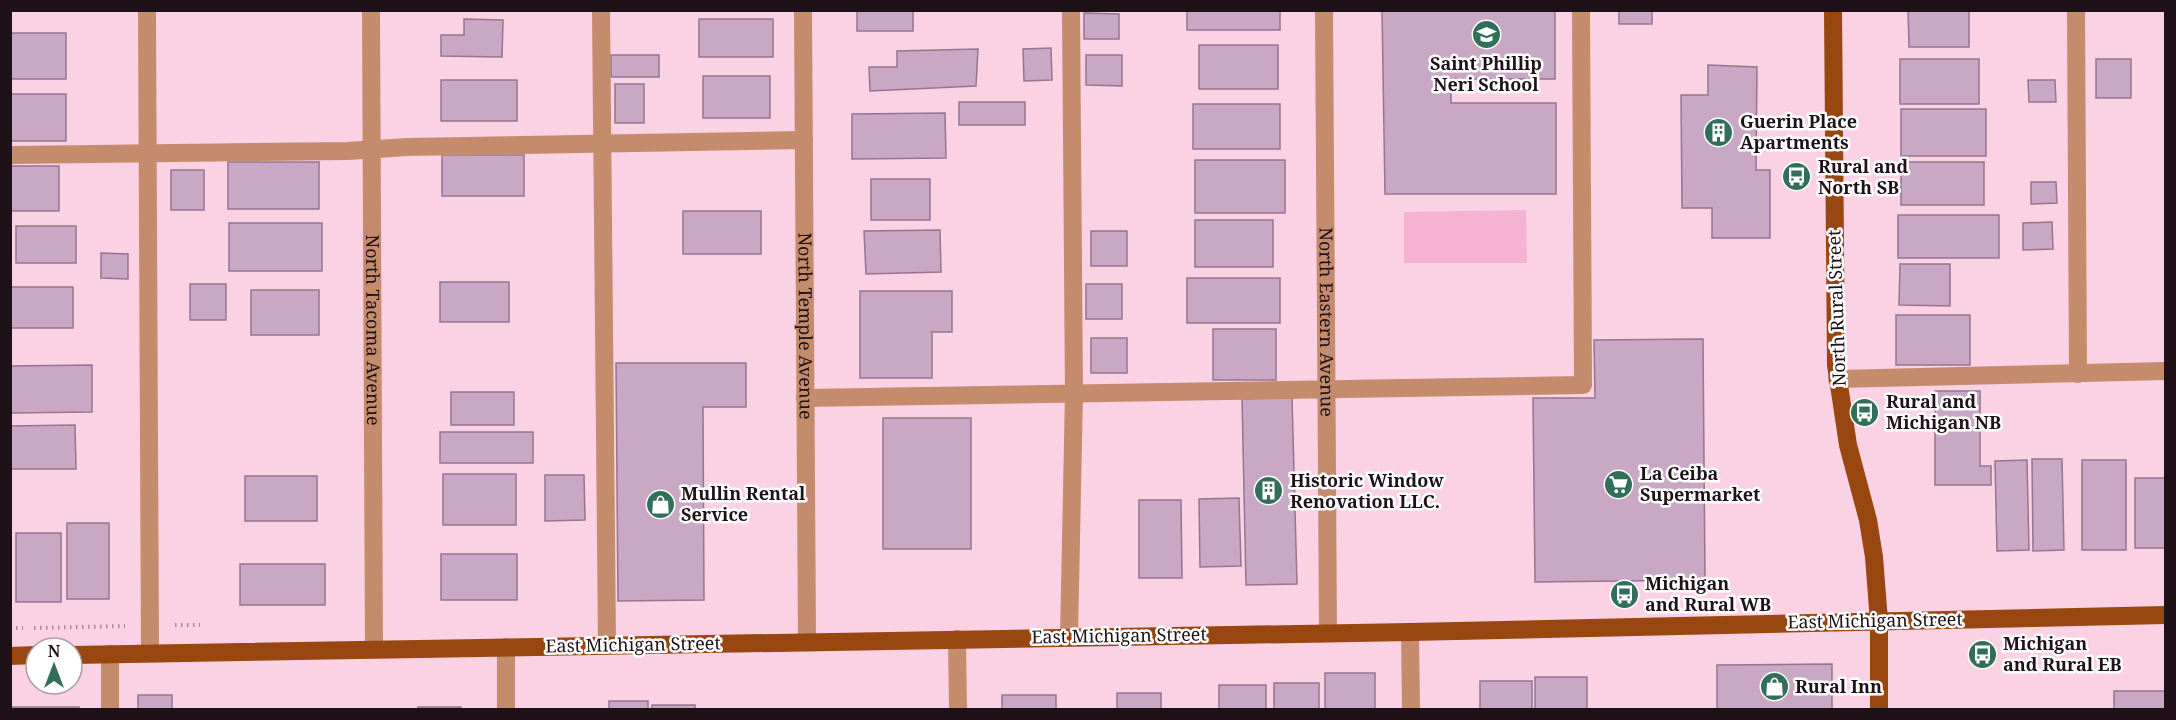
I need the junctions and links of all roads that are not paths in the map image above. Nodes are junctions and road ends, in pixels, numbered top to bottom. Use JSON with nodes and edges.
{"nodes":[{"id":1,"x":147,"y":10,"type":"edge"},
{"id":2,"x":371,"y":10,"type":"edge"},
{"id":3,"x":601,"y":10,"type":"edge"},
{"id":4,"x":803,"y":10,"type":"edge"},
{"id":5,"x":1071,"y":10,"type":"edge"},
{"id":6,"x":1324,"y":10,"type":"edge"},
{"id":7,"x":1581,"y":10,"type":"edge"},
{"id":8,"x":1833,"y":10,"type":"edge"},
{"id":9,"x":2076,"y":10,"type":"edge"},
{"id":10,"x":804,"y":140,"type":"junction"},
{"id":11,"x":602,"y":143,"type":"junction"},
{"id":12,"x":371,"y":150,"type":"junction"},
{"id":13,"x":148,"y":154,"type":"junction"},
{"id":14,"x":10,"y":155,"type":"edge"},
{"id":15,"x":2166,"y":371,"type":"edge"},
{"id":16,"x":2078,"y":374,"type":"junction"},
{"id":17,"x":1838,"y":379,"type":"junction"},
{"id":18,"x":1327,"y":389,"type":"junction"},
{"id":19,"x":1074,"y":393,"type":"junction"},
{"id":20,"x":805,"y":398,"type":"junction"},
{"id":21,"x":2166,"y":615,"type":"edge"},
{"id":22,"x":1879,"y":621,"type":"junction"},
{"id":23,"x":1410,"y":632,"type":"junction"},
{"id":24,"x":1328,"y":633,"type":"junction"},
{"id":25,"x":1069,"y":637,"type":"junction"},
{"id":26,"x":957,"y":639,"type":"junction"},
{"id":27,"x":807,"y":642,"type":"junction"},
{"id":28,"x":607,"y":646,"type":"junction"},
{"id":29,"x":506,"y":647,"type":"junction"},
{"id":30,"x":374,"y":649,"type":"junction"},
{"id":31,"x":150,"y":653,"type":"junction"},
{"id":32,"x":110,"y":654,"type":"junction"},
{"id":33,"x":84,"y":655,"type":"edge"},
{"id":34,"x":110,"y":710,"type":"edge"},
{"id":35,"x":506,"y":710,"type":"edge"},
{"id":36,"x":958,"y":710,"type":"edge"},
{"id":37,"x":1411,"y":710,"type":"edge"},
{"id":38,"x":1880,"y":710,"type":"edge"}],
"edges":[{"from":1,"to":13,"type":"street"},
{"from":2,"to":12,"type":"street","name":"North Tacoma Avenue"},
{"from":3,"to":11,"type":"street"},
{"from":4,"to":10,"type":"street","name":"North Temple Avenue"},
{"from":5,"to":19,"type":"street"},
{"from":6,"to":18,"type":"street","name":"North Eastern Avenue"},
{"from":7,"to":18,"type":"street"},
{"from":8,"to":17,"type":"main road","name":"North Rural Street"},
{"from":9,"to":16,"type":"street"},
{"from":10,"to":11,"type":"street"},
{"from":10,"to":20,"type":"street","name":"North Temple Avenue"},
{"from":11,"to":12,"type":"street"},
{"from":11,"to":28,"type":"street"},
{"from":12,"to":13,"type":"street"},
{"from":12,"to":30,"type":"street","name":"North Tacoma Avenue"},
{"from":13,"to":14,"type":"street"},
{"from":13,"to":31,"type":"street"},
{"from":15,"to":16,"type":"street"},
{"from":16,"to":17,"type":"street"},
{"from":17,"to":22,"type":"main road","name":"North Rural Street"},
{"from":18,"to":19,"type":"street"},
{"from":18,"to":24,"type":"street","name":"North Eastern Avenue"},
{"from":19,"to":20,"type":"street"},
{"from":19,"to":25,"type":"street"},
{"from":20,"to":27,"type":"street","name":"North Temple Avenue"},
{"from":21,"to":22,"type":"main road","name":"East Michigan Street"},
{"from":22,"to":23,"type":"main road","name":"East Michigan Street"},
{"from":22,"to":38,"type":"main road","name":"North Rural Street"},
{"from":23,"to":24,"type":"main road","name":"East Michigan Street"},
{"from":23,"to":37,"type":"street"},
{"from":24,"to":25,"type":"main road","name":"East Michigan Street"},
{"from":25,"to":26,"type":"main road","name":"East Michigan Street"},
{"from":26,"to":27,"type":"main road","name":"East Michigan Street"},
{"from":26,"to":36,"type":"street"},
{"from":27,"to":28,"type":"main road","name":"East Michigan Street"},
{"from":28,"to":29,"type":"main road","name":"East Michigan Street"},
{"from":29,"to":30,"type":"main road","name":"East Michigan Street"},
{"from":29,"to":35,"type":"street"},
{"from":30,"to":31,"type":"main road","name":"East Michigan Street"},
{"from":31,"to":32,"type":"main road","name":"East Michigan Street"},
{"from":32,"to":33,"type":"main road","name":"East Michigan Street"},
{"from":32,"to":34,"type":"street"}]}
